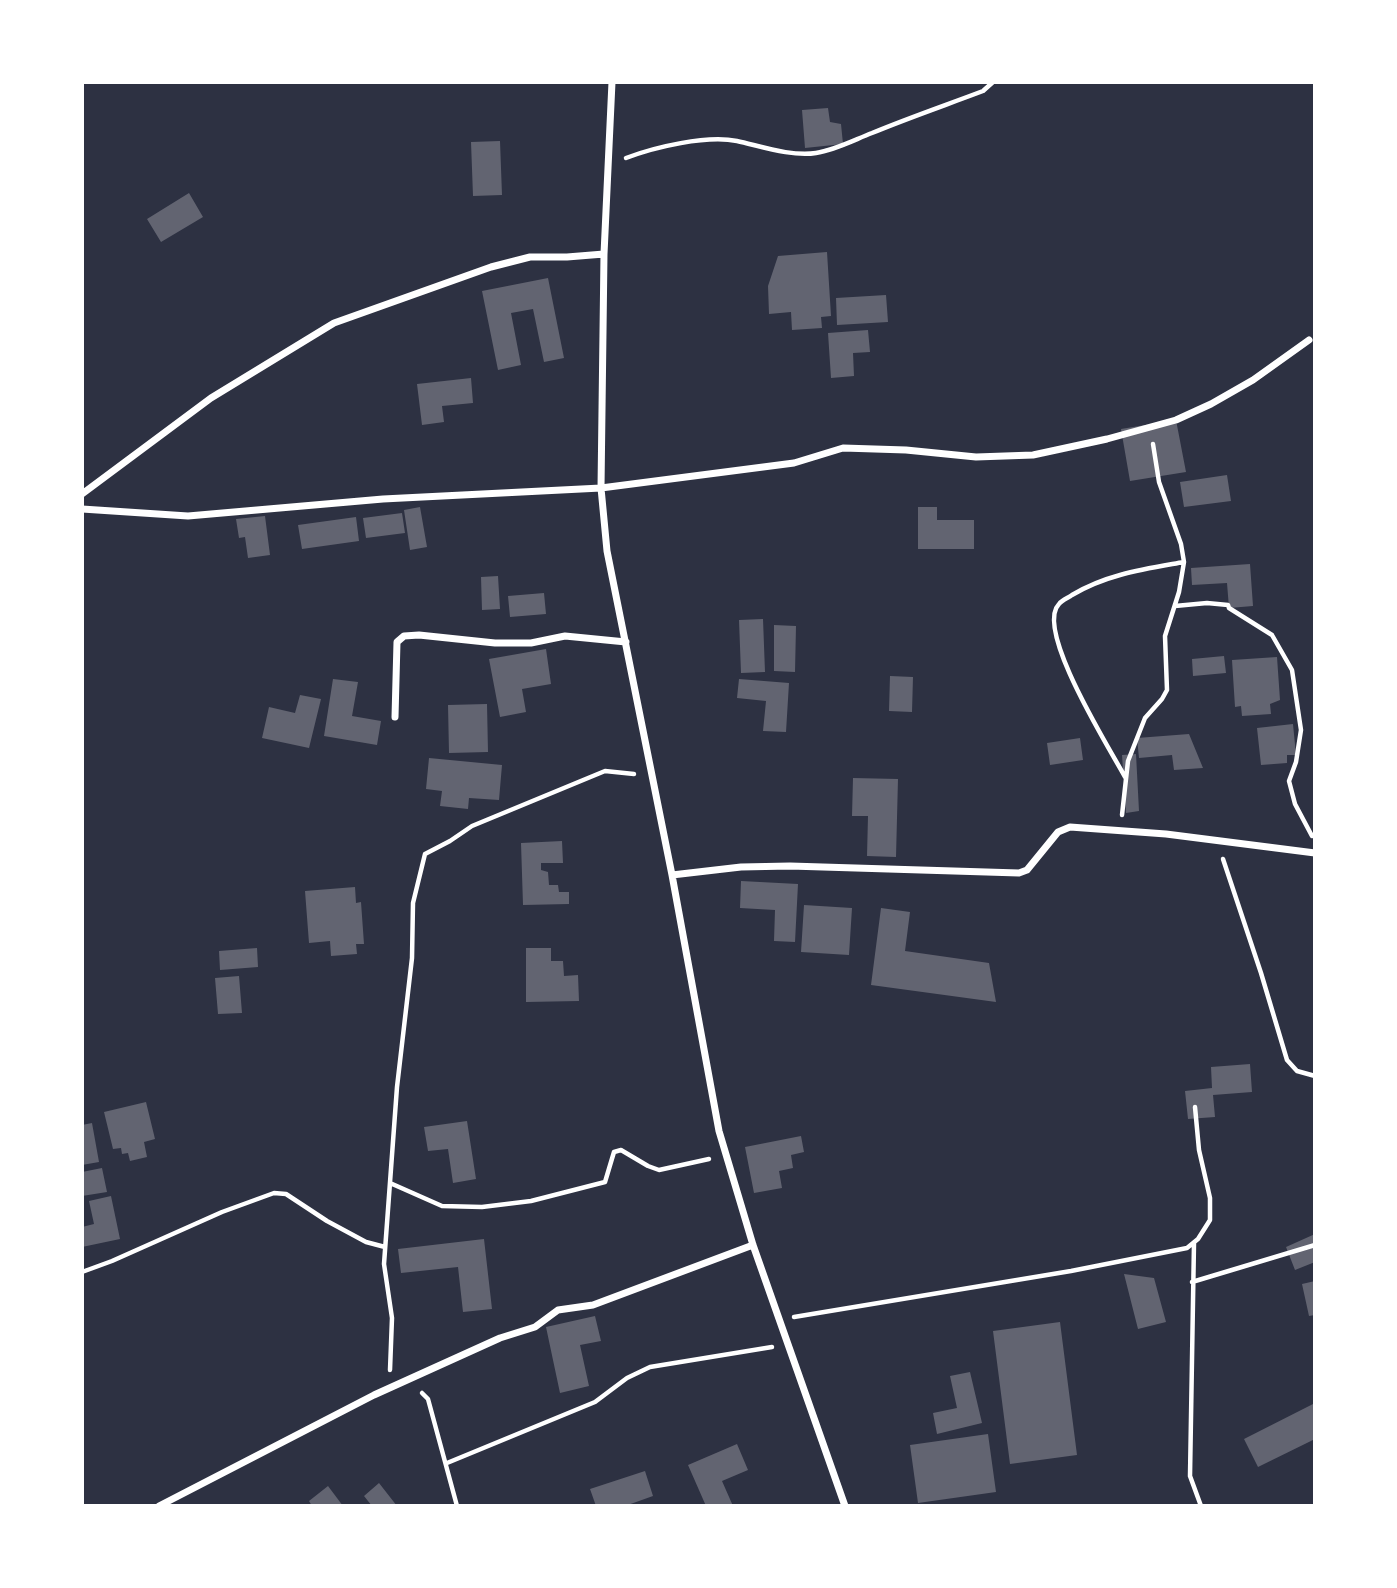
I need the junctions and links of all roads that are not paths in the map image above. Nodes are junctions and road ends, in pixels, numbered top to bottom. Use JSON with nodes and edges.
{"nodes":[{"id":1,"x":612,"y":82,"type":"edge"},
{"id":2,"x":604,"y":254,"type":"junction"},
{"id":3,"x":1309,"y":340,"type":"dead end"},
{"id":4,"x":601,"y":488,"type":"junction"},
{"id":5,"x":82,"y":494,"type":"edge"},
{"id":6,"x":82,"y":509,"type":"edge"},
{"id":7,"x":626,"y":642,"type":"junction"},
{"id":8,"x":395,"y":717,"type":"dead end"},
{"id":9,"x":1315,"y":853,"type":"edge"},
{"id":10,"x":672,"y":875,"type":"junction"},
{"id":11,"x":753,"y":1245,"type":"junction"},
{"id":12,"x":159,"y":1506,"type":"edge"},
{"id":13,"x":845,"y":1506,"type":"edge"}],
"edges":[{"from":1,"to":2,"type":"street"},
{"from":2,"to":4,"type":"street"},
{"from":2,"to":5,"type":"street"},
{"from":3,"to":4,"type":"street"},
{"from":4,"to":6,"type":"street"},
{"from":4,"to":7,"type":"street"},
{"from":7,"to":8,"type":"street"},
{"from":7,"to":10,"type":"street"},
{"from":9,"to":10,"type":"street"},
{"from":10,"to":11,"type":"street"},
{"from":11,"to":12,"type":"street"},
{"from":11,"to":13,"type":"street"}]}
